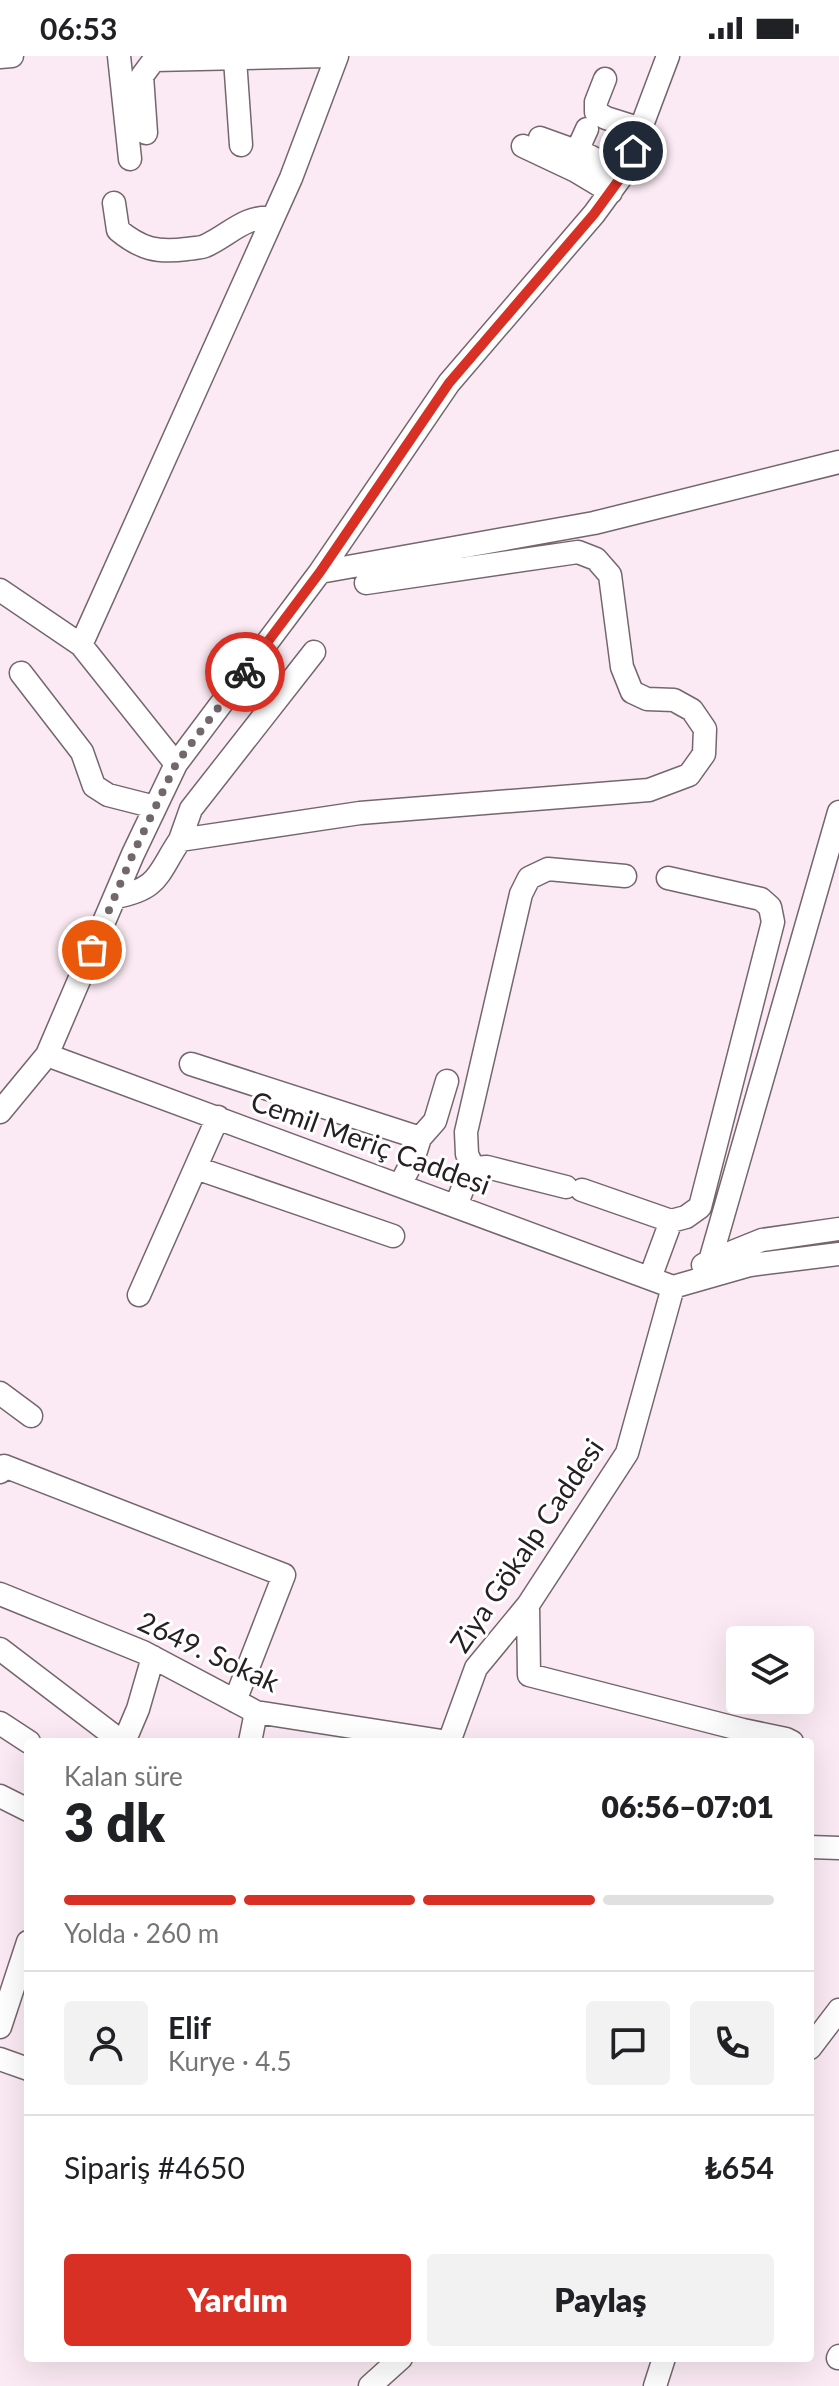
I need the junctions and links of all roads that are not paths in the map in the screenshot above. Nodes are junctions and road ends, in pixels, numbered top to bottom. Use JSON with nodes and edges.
{"nodes":[{"id":1,"x":12,"y":56,"type":"edge"},
{"id":2,"x":119,"y":56,"type":"edge"},
{"id":3,"x":326,"y":56,"type":"edge"},
{"id":4,"x":337,"y":56,"type":"edge"},
{"id":5,"x":668,"y":56,"type":"edge"},
{"id":6,"x":0,"y":57,"type":"edge"},
{"id":7,"x":235,"y":59,"type":"junction"},
{"id":8,"x":605,"y":79,"type":"dead end"},
{"id":9,"x":587,"y":129,"type":"dead end"},
{"id":10,"x":641,"y":129,"type":"junction"},
{"id":11,"x":146,"y":133,"type":"dead end"},
{"id":12,"x":241,"y":145,"type":"dead end"},
{"id":13,"x":577,"y":151,"type":"junction"},
{"id":14,"x":130,"y":159,"type":"dead end"},
{"id":15,"x":624,"y":173,"type":"junction"},
{"id":16,"x":611,"y":192,"type":"junction"},
{"id":17,"x":114,"y":203,"type":"dead end"},
{"id":18,"x":273,"y":218,"type":"junction"},
{"id":19,"x":839,"y":462,"type":"edge"},
{"id":20,"x":320,"y":572,"type":"junction"},
{"id":21,"x":366,"y":583,"type":"dead end"},
{"id":22,"x":0,"y":590,"type":"edge"},
{"id":23,"x":81,"y":645,"type":"junction"},
{"id":24,"x":314,"y":652,"type":"dead end"},
{"id":25,"x":21,"y":673,"type":"dead end"},
{"id":26,"x":176,"y":764,"type":"junction"},
{"id":27,"x":155,"y":807,"type":"junction"},
{"id":28,"x":839,"y":812,"type":"edge"},
{"id":29,"x":180,"y":840,"type":"junction"},
{"id":30,"x":625,"y":876,"type":"dead end"},
{"id":31,"x":668,"y":878,"type":"dead end"},
{"id":32,"x":115,"y":897,"type":"junction"},
{"id":33,"x":47,"y":1055,"type":"junction"},
{"id":34,"x":191,"y":1064,"type":"dead end"},
{"id":35,"x":447,"y":1081,"type":"dead end"},
{"id":36,"x":0,"y":1112,"type":"edge"},
{"id":37,"x":218,"y":1117,"type":"junction"},
{"id":38,"x":420,"y":1138,"type":"junction"},
{"id":39,"x":196,"y":1168,"type":"junction"},
{"id":40,"x":473,"y":1168,"type":"junction"},
{"id":41,"x":400,"y":1185,"type":"junction"},
{"id":42,"x":456,"y":1206,"type":"junction"},
{"id":43,"x":671,"y":1221,"type":"junction"},
{"id":44,"x":839,"y":1229,"type":"edge"},
{"id":45,"x":393,"y":1236,"type":"dead end"},
{"id":46,"x":839,"y":1254,"type":"edge"},
{"id":47,"x":710,"y":1261,"type":"junction"},
{"id":48,"x":650,"y":1278,"type":"junction"},
{"id":49,"x":673,"y":1287,"type":"junction"},
{"id":50,"x":139,"y":1295,"type":"dead end"},
{"id":51,"x":0,"y":1393,"type":"edge"},
{"id":52,"x":31,"y":1416,"type":"dead end"},
{"id":53,"x":0,"y":1472,"type":"edge"},
{"id":54,"x":0,"y":1594,"type":"edge"},
{"id":55,"x":528,"y":1605,"type":"junction"},
{"id":56,"x":0,"y":1649,"type":"edge"},
{"id":57,"x":153,"y":1657,"type":"junction"},
{"id":58,"x":235,"y":1701,"type":"junction"},
{"id":59,"x":256,"y":1712,"type":"junction"},
{"id":60,"x":0,"y":1723,"type":"edge"},
{"id":61,"x":118,"y":1738,"type":"edge"},
{"id":62,"x":125,"y":1738,"type":"edge"},
{"id":63,"x":251,"y":1738,"type":"edge"},
{"id":64,"x":422,"y":1738,"type":"edge"},
{"id":65,"x":450,"y":1738,"type":"edge"},
{"id":66,"x":776,"y":1738,"type":"edge"},
{"id":67,"x":24,"y":1739,"type":"edge"},
{"id":68,"x":0,"y":1796,"type":"edge"},
{"id":69,"x":24,"y":1808,"type":"edge"},
{"id":70,"x":814,"y":1847,"type":"edge"},
{"id":71,"x":839,"y":1848,"type":"edge"},
{"id":72,"x":24,"y":1954,"type":"edge"},
{"id":73,"x":839,"y":2010,"type":"edge"},
{"id":74,"x":0,"y":2027,"type":"edge"},
{"id":75,"x":814,"y":2043,"type":"edge"},
{"id":76,"x":0,"y":2059,"type":"edge"},
{"id":77,"x":24,"y":2068,"type":"edge"},
{"id":78,"x":397,"y":2362,"type":"edge"},
{"id":79,"x":663,"y":2362,"type":"edge"},
{"id":80,"x":370,"y":2386,"type":"edge"},
{"id":81,"x":655,"y":2386,"type":"edge"}],
"edges":[{"from":1,"to":6,"type":"street"},
{"from":2,"to":14,"type":"street"},
{"from":3,"to":7,"type":"street"},
{"from":4,"to":18,"type":"street"},
{"from":5,"to":10,"type":"street"},
{"from":7,"to":11,"type":"street"},
{"from":7,"to":12,"type":"street"},
{"from":8,"to":10,"type":"street"},
{"from":9,"to":13,"type":"street"},
{"from":10,"to":15,"type":"street"},
{"from":13,"to":15,"type":"street"},
{"from":13,"to":16,"type":"street"},
{"from":15,"to":16,"type":"street"},
{"from":16,"to":20,"type":"street"},
{"from":17,"to":18,"type":"street"},
{"from":18,"to":23,"type":"street"},
{"from":19,"to":20,"type":"street"},
{"from":20,"to":26,"type":"street"},
{"from":21,"to":29,"type":"street"},
{"from":22,"to":23,"type":"street"},
{"from":23,"to":26,"type":"street"},
{"from":24,"to":29,"type":"street"},
{"from":25,"to":27,"type":"street"},
{"from":26,"to":27,"type":"street"},
{"from":27,"to":32,"type":"street"},
{"from":28,"to":47,"type":"street"},
{"from":29,"to":32,"type":"street"},
{"from":30,"to":40,"type":"street"},
{"from":31,"to":43,"type":"street"},
{"from":32,"to":33,"type":"street"},
{"from":33,"to":36,"type":"street"},
{"from":33,"to":37,"type":"street","name":"Cemil Meriç Caddesi"},
{"from":34,"to":38,"type":"street"},
{"from":35,"to":38,"type":"street"},
{"from":37,"to":39,"type":"street"},
{"from":37,"to":41,"type":"street","name":"Cemil Meriç Caddesi"},
{"from":38,"to":41,"type":"street"},
{"from":39,"to":45,"type":"street"},
{"from":39,"to":50,"type":"street"},
{"from":40,"to":42,"type":"street"},
{"from":40,"to":43,"type":"street"},
{"from":41,"to":42,"type":"street","name":"Cemil Meriç Caddesi"},
{"from":42,"to":48,"type":"street","name":"Cemil Meriç Caddesi"},
{"from":43,"to":48,"type":"street"},
{"from":44,"to":47,"type":"street"},
{"from":46,"to":49,"type":"street"},
{"from":47,"to":49,"type":"street"},
{"from":48,"to":49,"type":"street","name":"Cemil Meriç Caddesi"},
{"from":49,"to":55,"type":"street","name":"Ziya Gökalp Caddesi"},
{"from":51,"to":52,"type":"street"},
{"from":53,"to":58,"type":"street"},
{"from":54,"to":57,"type":"street","name":"2649. Sokak"},
{"from":55,"to":65,"type":"street","name":"Ziya Gökalp Caddesi"},
{"from":55,"to":66,"type":"street"},
{"from":56,"to":61,"type":"street"},
{"from":57,"to":58,"type":"street","name":"2649. Sokak"},
{"from":57,"to":62,"type":"street"},
{"from":58,"to":59,"type":"street","name":"2649. Sokak"},
{"from":59,"to":63,"type":"street"},
{"from":59,"to":64,"type":"street","name":"2649. Sokak"},
{"from":60,"to":67,"type":"street"},
{"from":68,"to":69,"type":"street"},
{"from":70,"to":71,"type":"street"},
{"from":72,"to":74,"type":"street"},
{"from":73,"to":75,"type":"street"},
{"from":76,"to":77,"type":"street"},
{"from":78,"to":80,"type":"street"},
{"from":79,"to":81,"type":"street"}]}
